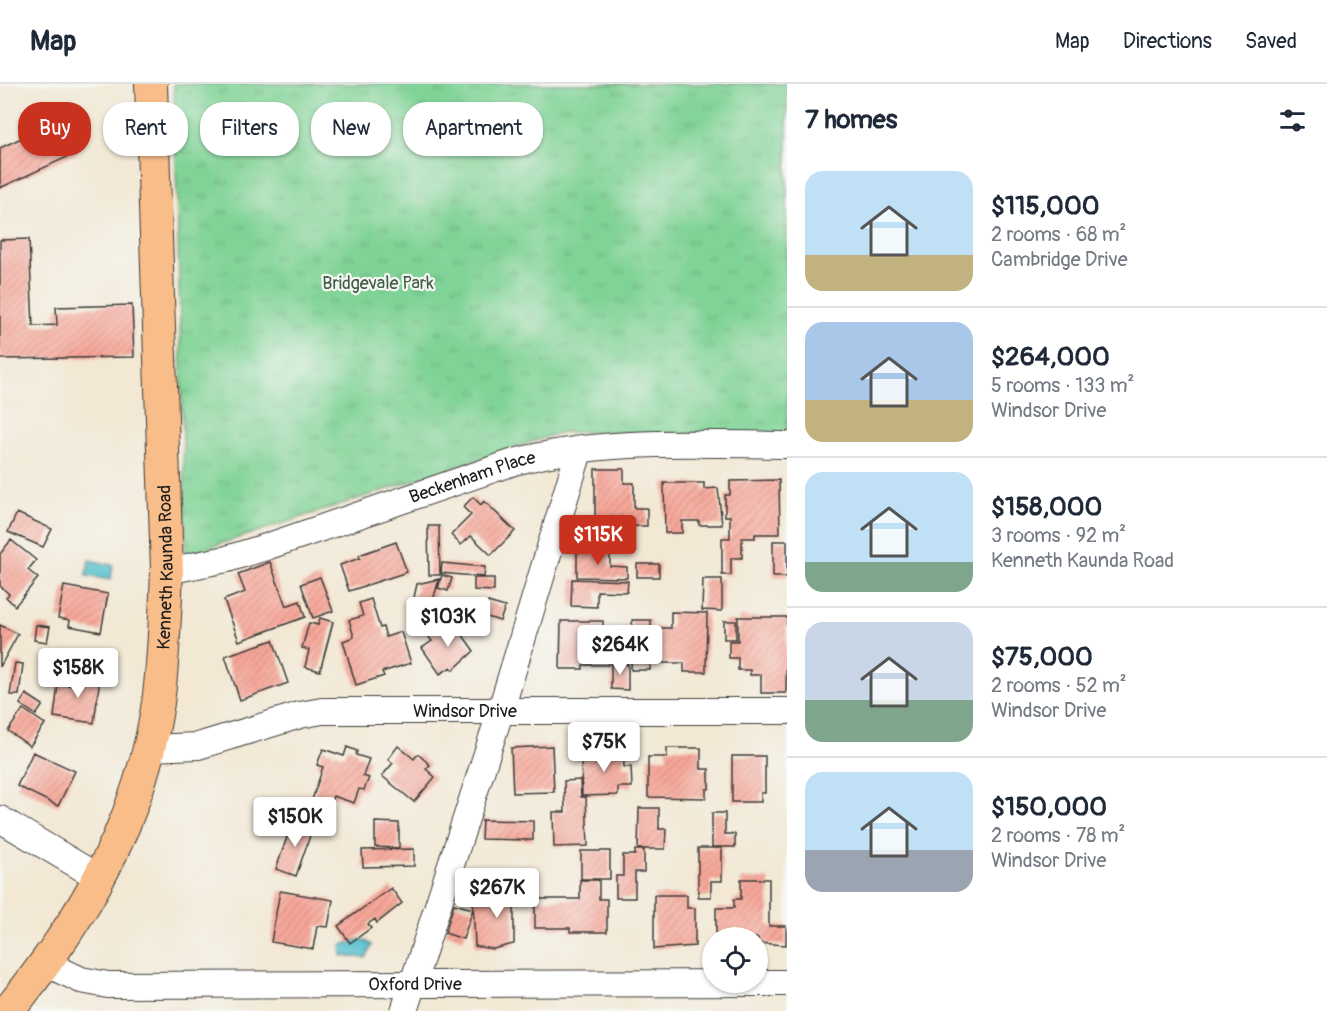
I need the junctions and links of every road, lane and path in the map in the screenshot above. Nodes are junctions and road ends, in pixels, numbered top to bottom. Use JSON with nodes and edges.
{"nodes":[{"id":1,"x":151,"y":84,"type":"edge"},
{"id":2,"x":787,"y":445,"type":"edge"},
{"id":3,"x":580,"y":448,"type":"junction"},
{"id":4,"x":167,"y":571,"type":"junction"},
{"id":5,"x":787,"y":711,"type":"edge"},
{"id":6,"x":500,"y":713,"type":"junction"},
{"id":7,"x":149,"y":748,"type":"junction"},
{"id":8,"x":0,"y":819,"type":"edge"},
{"id":9,"x":101,"y":879,"type":"junction"},
{"id":10,"x":47,"y":964,"type":"junction"},
{"id":11,"x":787,"y":983,"type":"edge"},
{"id":12,"x":412,"y":984,"type":"junction"},
{"id":13,"x":8,"y":1011,"type":"edge"},
{"id":14,"x":404,"y":1011,"type":"edge"}],
"edges":[{"from":1,"to":4,"type":"main road","name":"Kenneth Kaunda Road"},
{"from":2,"to":3,"type":"street","name":"Beckenham Place"},
{"from":3,"to":4,"type":"street","name":"Beckenham Place"},
{"from":3,"to":6,"type":"street"},
{"from":4,"to":7,"type":"main road","name":"Kenneth Kaunda Road"},
{"from":5,"to":6,"type":"street","name":"Windsor Drive"},
{"from":6,"to":7,"type":"street","name":"Windsor Drive"},
{"from":6,"to":12,"type":"street"},
{"from":7,"to":9,"type":"main road","name":"Kenneth Kaunda Road"},
{"from":8,"to":9,"type":"street"},
{"from":9,"to":10,"type":"main road","name":"Kenneth Kaunda Road"},
{"from":10,"to":12,"type":"street","name":"Oxford Drive"},
{"from":10,"to":13,"type":"main road","name":"Kenneth Kaunda Road"},
{"from":11,"to":12,"type":"street","name":"Oxford Drive"},
{"from":12,"to":14,"type":"street"}]}
